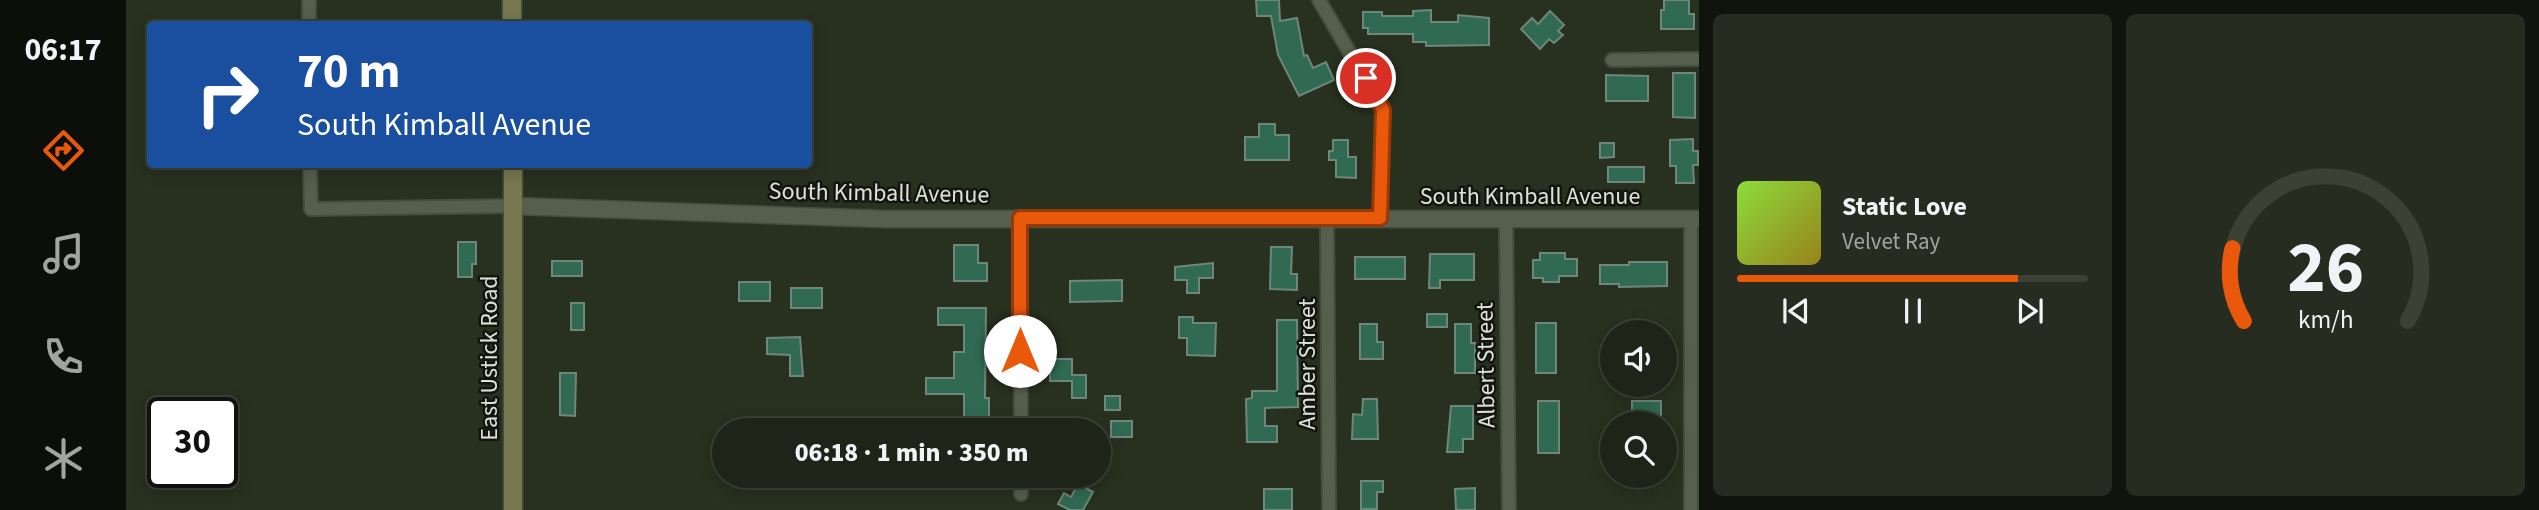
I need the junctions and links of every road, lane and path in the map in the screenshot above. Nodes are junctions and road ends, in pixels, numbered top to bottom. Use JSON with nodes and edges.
{"nodes":[{"id":1,"x":309,"y":0,"type":"edge"},
{"id":2,"x":512,"y":0,"type":"edge"},
{"id":3,"x":1319,"y":0,"type":"edge"},
{"id":4,"x":309,"y":21,"type":"edge"},
{"id":5,"x":512,"y":21,"type":"edge"},
{"id":6,"x":1699,"y":59,"type":"edge"},
{"id":7,"x":1612,"y":60,"type":"dead end"},
{"id":8,"x":310,"y":168,"type":"edge"},
{"id":9,"x":513,"y":168,"type":"edge"},
{"id":10,"x":514,"y":206,"type":"junction"},
{"id":11,"x":1020,"y":218,"type":"junction"},
{"id":12,"x":1327,"y":218,"type":"junction"},
{"id":13,"x":1380,"y":218,"type":"junction"},
{"id":14,"x":1506,"y":219,"type":"junction"},
{"id":15,"x":1695,"y":219,"type":"edge"},
{"id":16,"x":1021,"y":418,"type":"edge"},
{"id":17,"x":1021,"y":488,"type":"edge"},
{"id":18,"x":1021,"y":494,"type":"dead end"},
{"id":19,"x":513,"y":510,"type":"edge"},
{"id":20,"x":1329,"y":510,"type":"edge"},
{"id":21,"x":1508,"y":510,"type":"edge"},
{"id":22,"x":1691,"y":510,"type":"edge"}],
"edges":[{"from":1,"to":4,"type":"street"},
{"from":2,"to":5,"type":"main road"},
{"from":3,"to":13,"type":"street"},
{"from":6,"to":7,"type":"street"},
{"from":8,"to":10,"type":"street","name":"South Kimball Avenue"},
{"from":9,"to":10,"type":"main road","name":"East Ustick Road"},
{"from":10,"to":11,"type":"street","name":"South Kimball Avenue"},
{"from":10,"to":19,"type":"main road","name":"East Ustick Road"},
{"from":11,"to":12,"type":"street","name":"South Kimball Avenue"},
{"from":11,"to":16,"type":"street"},
{"from":12,"to":13,"type":"street","name":"South Kimball Avenue"},
{"from":12,"to":20,"type":"street","name":"Amber Street"},
{"from":13,"to":14,"type":"street","name":"South Kimball Avenue"},
{"from":14,"to":15,"type":"street","name":"South Kimball Avenue"},
{"from":14,"to":21,"type":"street","name":"Albert Street"},
{"from":15,"to":22,"type":"street"},
{"from":17,"to":18,"type":"street"}]}
